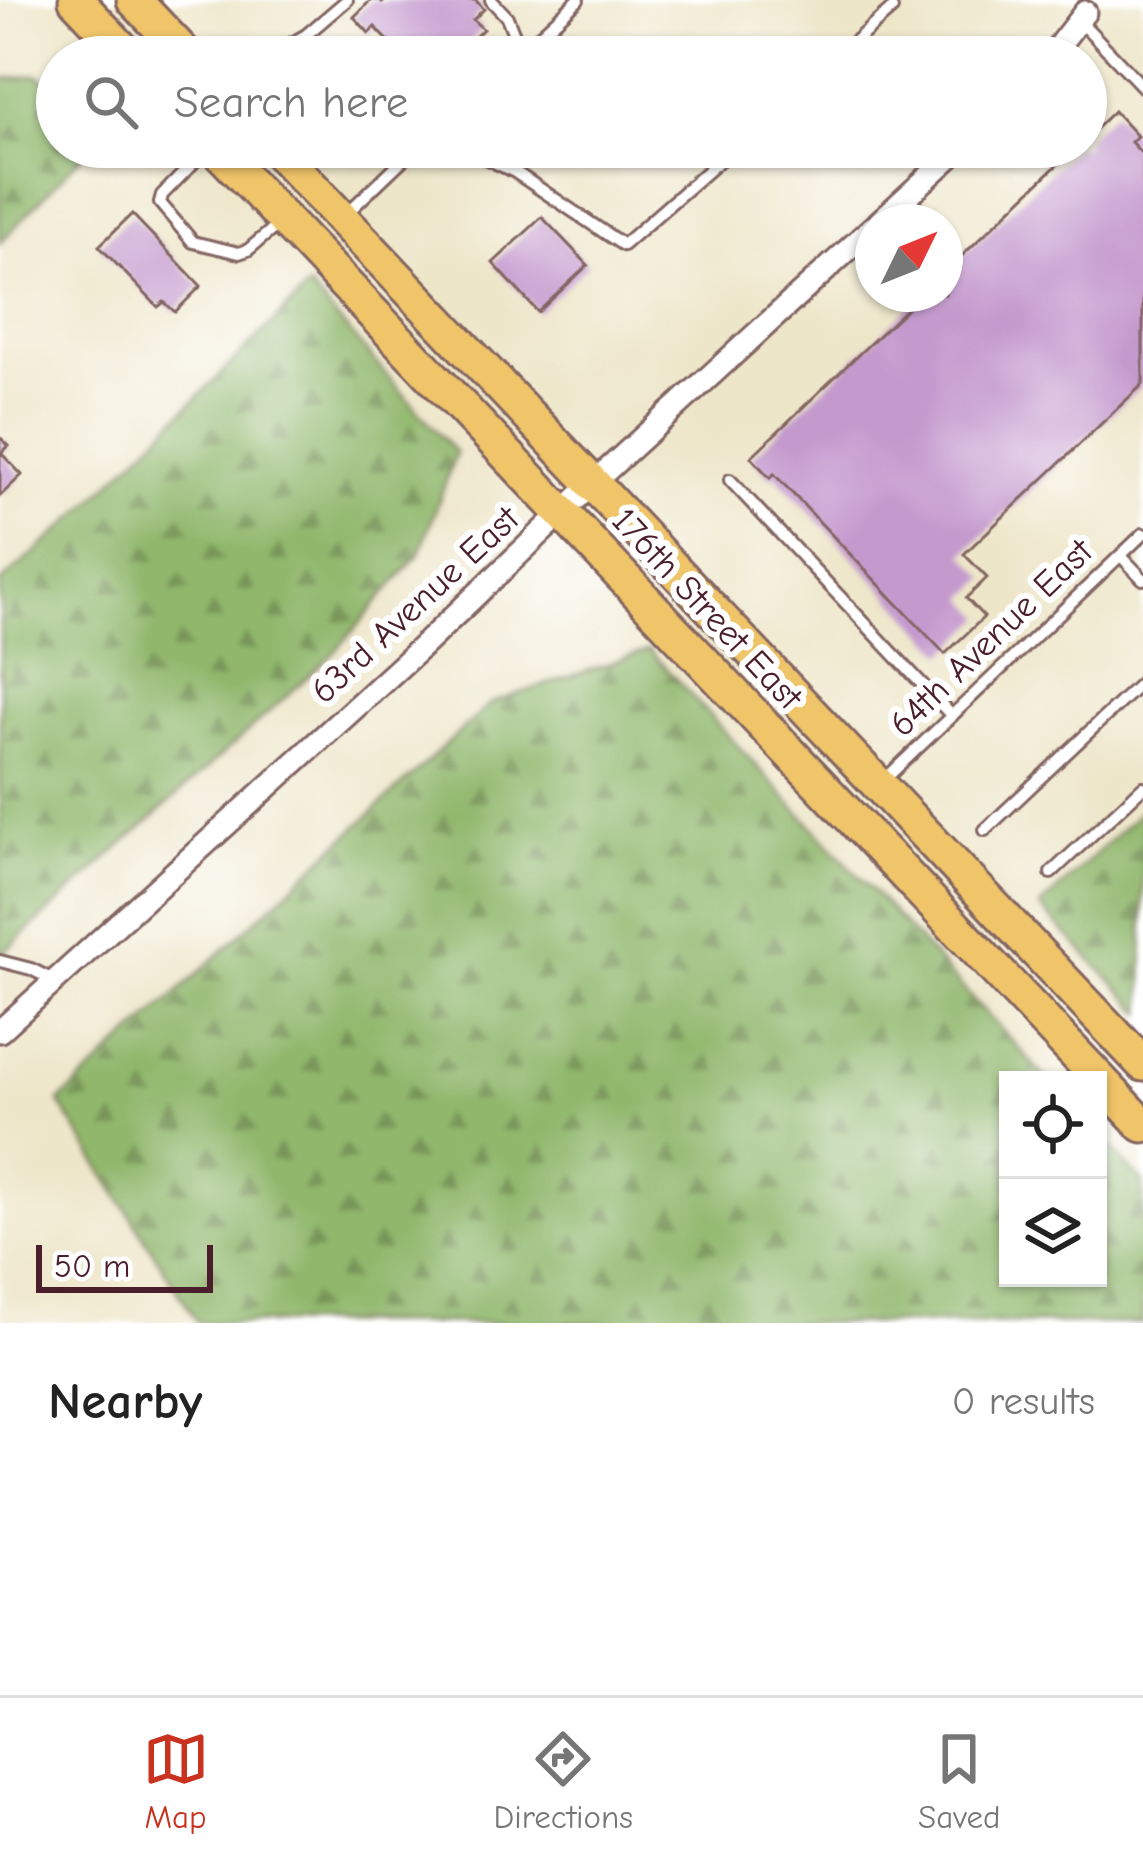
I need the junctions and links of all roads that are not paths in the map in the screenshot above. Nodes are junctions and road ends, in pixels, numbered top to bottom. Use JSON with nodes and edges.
{"nodes":[{"id":1,"x":76,"y":0,"type":"edge"},
{"id":2,"x":134,"y":0,"type":"edge"},
{"id":3,"x":347,"y":0,"type":"edge"},
{"id":4,"x":491,"y":0,"type":"edge"},
{"id":5,"x":578,"y":0,"type":"edge"},
{"id":6,"x":892,"y":9,"type":"dead end"},
{"id":7,"x":1082,"y":16,"type":"joint"},
{"id":8,"x":110,"y":36,"type":"edge"},
{"id":9,"x":168,"y":36,"type":"edge"},
{"id":10,"x":304,"y":36,"type":"edge"},
{"id":11,"x":512,"y":36,"type":"edge"},
{"id":12,"x":539,"y":36,"type":"edge"},
{"id":13,"x":862,"y":36,"type":"edge"},
{"id":14,"x":1066,"y":36,"type":"edge"},
{"id":15,"x":1100,"y":36,"type":"edge"},
{"id":16,"x":1107,"y":43,"type":"edge"},
{"id":17,"x":1140,"y":79,"type":"edge"},
{"id":18,"x":192,"y":168,"type":"edge"},
{"id":19,"x":235,"y":168,"type":"edge"},
{"id":20,"x":252,"y":168,"type":"edge"},
{"id":21,"x":294,"y":168,"type":"edge"},
{"id":22,"x":394,"y":168,"type":"edge"},
{"id":23,"x":506,"y":168,"type":"edge"},
{"id":24,"x":711,"y":168,"type":"edge"},
{"id":25,"x":939,"y":168,"type":"edge"},
{"id":26,"x":899,"y":204,"type":"edge"},
{"id":27,"x":342,"y":218,"type":"junction"},
{"id":28,"x":284,"y":220,"type":"junction"},
{"id":29,"x":855,"y":244,"type":"edge"},
{"id":30,"x":730,"y":480,"type":"dead end"},
{"id":31,"x":593,"y":483,"type":"junction"},
{"id":32,"x":562,"y":513,"type":"junction"},
{"id":33,"x":1143,"y":535,"type":"edge"},
{"id":34,"x":1120,"y":556,"type":"junction"},
{"id":35,"x":1143,"y":579,"type":"edge"},
{"id":36,"x":1143,"y":681,"type":"edge"},
{"id":37,"x":952,"y":716,"type":"junction"},
{"id":38,"x":879,"y":785,"type":"junction"},
{"id":39,"x":1143,"y":787,"type":"edge"},
{"id":40,"x":985,"y":830,"type":"dead end"},
{"id":41,"x":1051,"y":873,"type":"dead end"},
{"id":42,"x":0,"y":961,"type":"edge"},
{"id":43,"x":55,"y":980,"type":"junction"},
{"id":44,"x":0,"y":1030,"type":"edge"},
{"id":45,"x":1143,"y":1064,"type":"edge"},
{"id":46,"x":1143,"y":1125,"type":"edge"}],
"edges":[{"from":1,"to":8,"type":"main road"},
{"from":2,"to":9,"type":"main road"},
{"from":3,"to":10,"type":"lane"},
{"from":4,"to":11,"type":"lane"},
{"from":5,"to":12,"type":"lane"},
{"from":6,"to":13,"type":"lane"},
{"from":7,"to":14,"type":"street"},
{"from":7,"to":15,"type":"lane"},
{"from":16,"to":17,"type":"lane"},
{"from":18,"to":28,"type":"lane"},
{"from":19,"to":28,"type":"main road","name":"176th Street East"},
{"from":20,"to":27,"type":"main road"},
{"from":21,"to":27,"type":"main road","name":"176th Street East"},
{"from":22,"to":27,"type":"lane"},
{"from":23,"to":24,"type":"lane"},
{"from":25,"to":26,"type":"street","name":"63rd Avenue East"},
{"from":27,"to":31,"type":"main road","name":"176th Street East"},
{"from":28,"to":32,"type":"main road","name":"176th Street East"},
{"from":29,"to":31,"type":"street","name":"63rd Avenue East"},
{"from":30,"to":37,"type":"lane"},
{"from":31,"to":32,"type":"street","name":"63rd Avenue East"},
{"from":31,"to":38,"type":"main road","name":"176th Street East"},
{"from":32,"to":43,"type":"street","name":"63rd Avenue East"},
{"from":32,"to":46,"type":"main road","name":"176th Street East"},
{"from":33,"to":34,"type":"lane","name":"64th Avenue East"},
{"from":34,"to":35,"type":"lane"},
{"from":34,"to":37,"type":"lane","name":"64th Avenue East"},
{"from":36,"to":40,"type":"lane"},
{"from":37,"to":38,"type":"lane","name":"64th Avenue East"},
{"from":38,"to":45,"type":"main road","name":"176th Street East"},
{"from":39,"to":41,"type":"lane"},
{"from":42,"to":43,"type":"lane"},
{"from":43,"to":44,"type":"street","name":"63rd Avenue East"}]}
